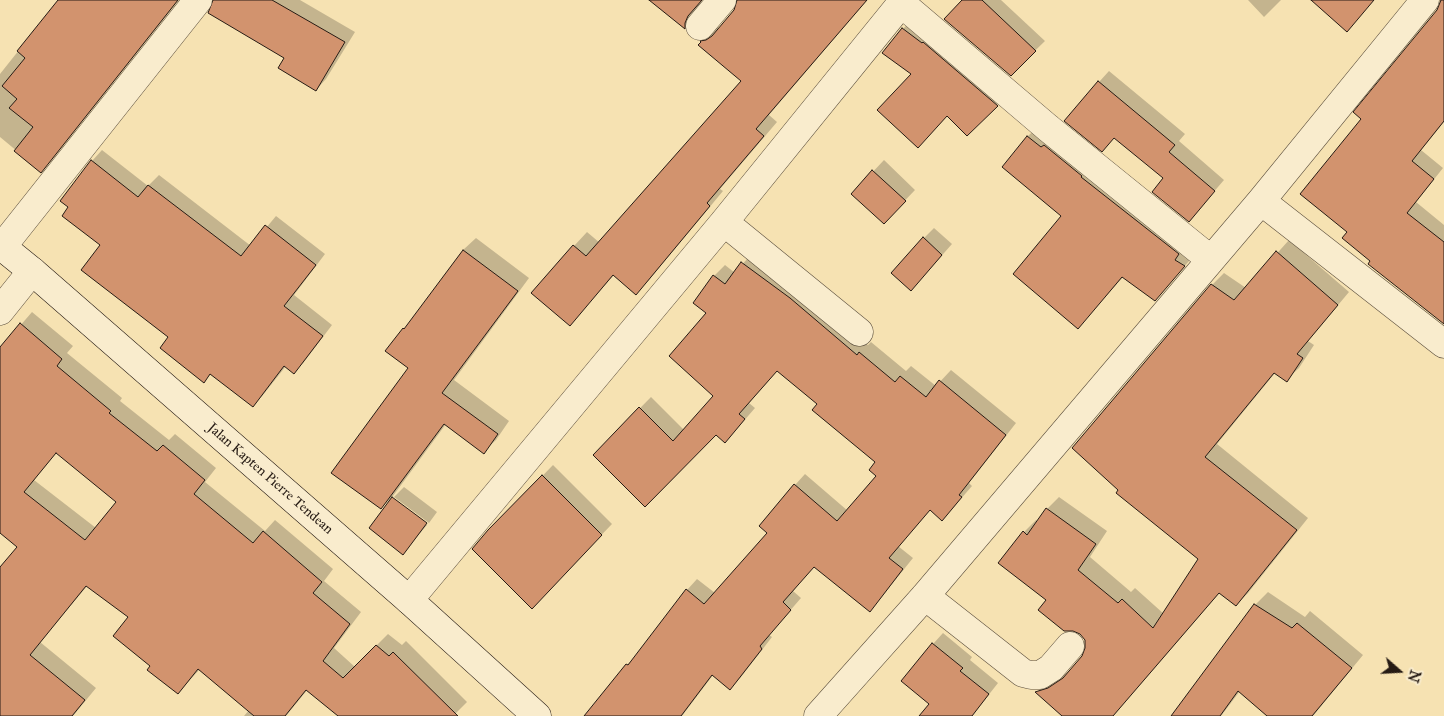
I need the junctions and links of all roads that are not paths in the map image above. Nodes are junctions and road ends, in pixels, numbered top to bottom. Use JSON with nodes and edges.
{"nodes":[{"id":1,"x":198,"y":0,"type":"edge"},
{"id":2,"x":722,"y":0,"type":"edge"},
{"id":3,"x":1425,"y":0,"type":"edge"},
{"id":4,"x":902,"y":1,"type":"edge"},
{"id":5,"x":700,"y":26,"type":"dead end"},
{"id":6,"x":1261,"y":201,"type":"junction"},
{"id":7,"x":724,"y":222,"type":"junction"},
{"id":8,"x":1,"y":246,"type":"edge"},
{"id":9,"x":1210,"y":260,"type":"junction"},
{"id":10,"x":32,"y":271,"type":"junction"},
{"id":11,"x":0,"y":311,"type":"edge"},
{"id":12,"x":859,"y":332,"type":"dead end"},
{"id":13,"x":1444,"y":344,"type":"edge"},
{"id":14,"x":925,"y":596,"type":"junction"},
{"id":15,"x":409,"y":600,"type":"junction"},
{"id":16,"x":1070,"y":646,"type":"dead end"},
{"id":17,"x":537,"y":716,"type":"edge"},
{"id":18,"x":818,"y":716,"type":"edge"}],
"edges":[{"from":1,"to":8,"type":"street"},
{"from":2,"to":5,"type":"street"},
{"from":3,"to":6,"type":"street"},
{"from":4,"to":7,"type":"street"},
{"from":4,"to":9,"type":"street"},
{"from":6,"to":9,"type":"street"},
{"from":6,"to":13,"type":"street"},
{"from":7,"to":12,"type":"street"},
{"from":7,"to":15,"type":"street"},
{"from":8,"to":10,"type":"street","name":"Jalan Kapten Pierre Tendean"},
{"from":9,"to":14,"type":"street"},
{"from":10,"to":11,"type":"street"},
{"from":10,"to":15,"type":"street","name":"Jalan Kapten Pierre Tendean"},
{"from":14,"to":16,"type":"street"},
{"from":14,"to":18,"type":"street"},
{"from":15,"to":17,"type":"street","name":"Jalan Kapten Pierre Tendean"}]}
